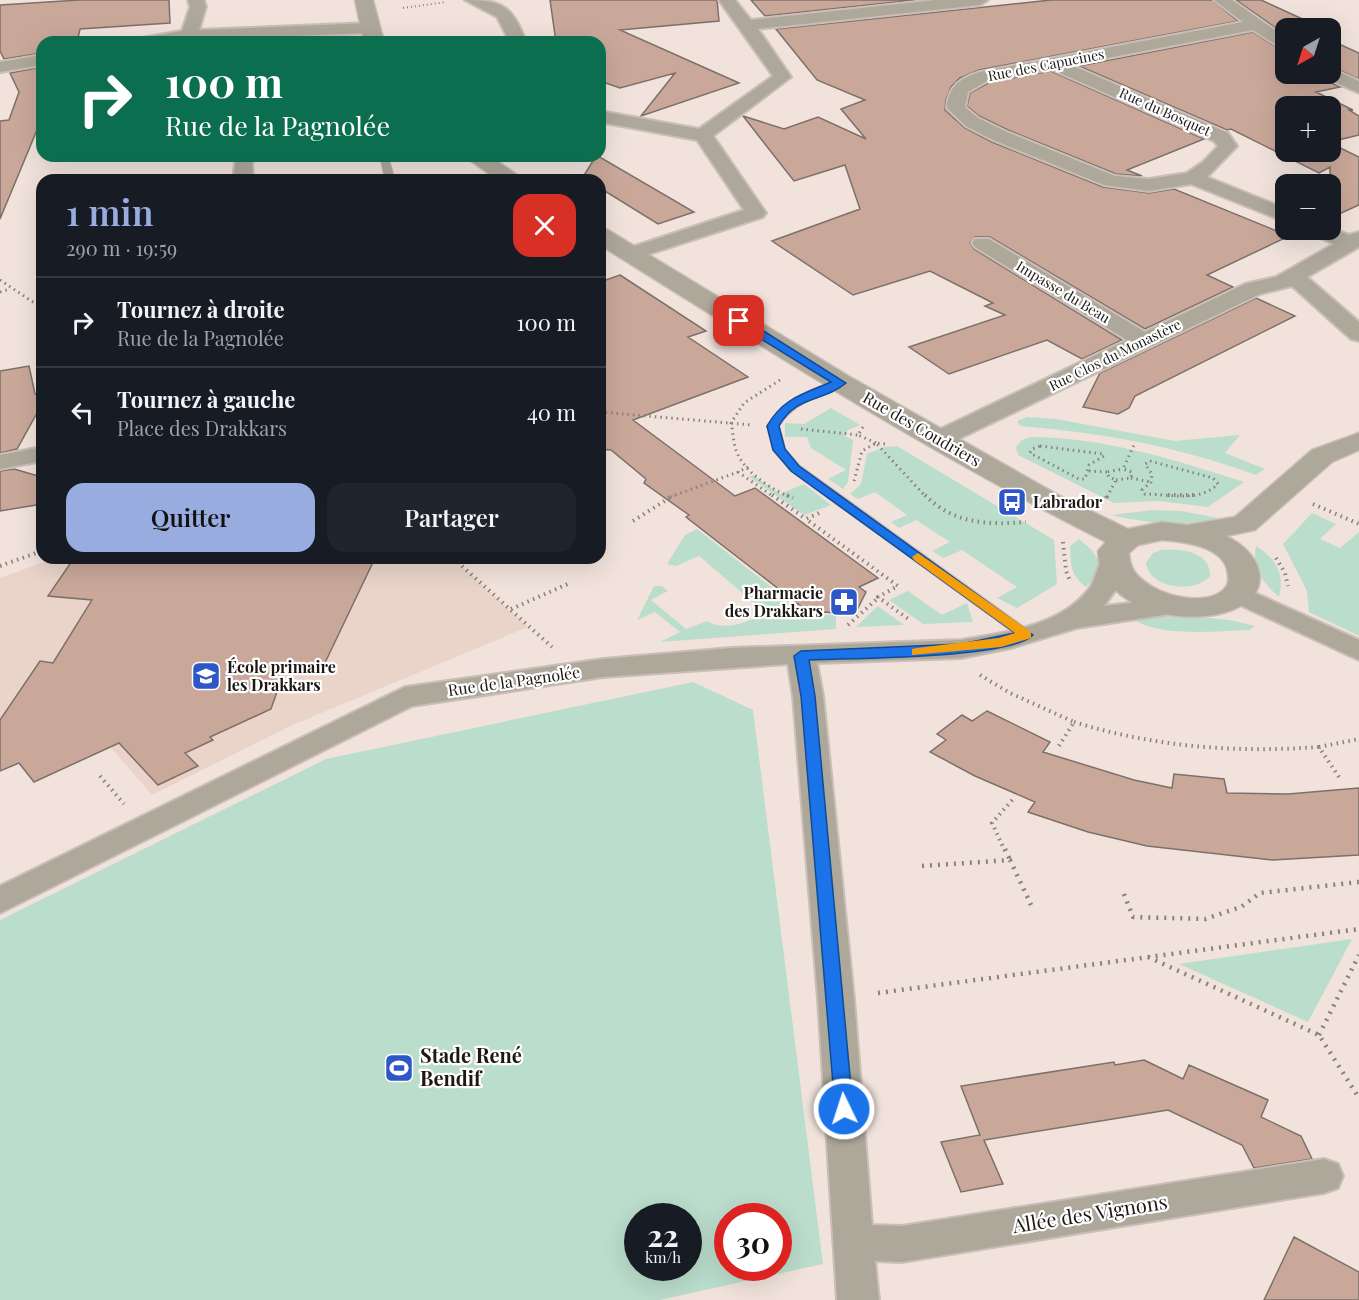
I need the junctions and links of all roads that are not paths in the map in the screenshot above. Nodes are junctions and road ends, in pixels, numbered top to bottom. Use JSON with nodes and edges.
{"nodes":[{"id":1,"x":196,"y":0,"type":"edge"},
{"id":2,"x":364,"y":0,"type":"edge"},
{"id":3,"x":473,"y":0,"type":"edge"},
{"id":4,"x":727,"y":0,"type":"edge"},
{"id":5,"x":980,"y":0,"type":"edge"},
{"id":6,"x":1222,"y":0,"type":"edge"},
{"id":7,"x":747,"y":25,"type":"junction"},
{"id":8,"x":1254,"y":25,"type":"junction"},
{"id":9,"x":189,"y":35,"type":"junction"},
{"id":10,"x":372,"y":35,"type":"edge"},
{"id":11,"x":183,"y":36,"type":"edge"},
{"id":12,"x":516,"y":36,"type":"edge"},
{"id":13,"x":1275,"y":39,"type":"edge"},
{"id":14,"x":36,"y":61,"type":"edge"},
{"id":15,"x":1054,"y":64,"type":"junction"},
{"id":16,"x":0,"y":67,"type":"edge"},
{"id":17,"x":1341,"y":79,"type":"edge"},
{"id":18,"x":1359,"y":88,"type":"edge"},
{"id":19,"x":606,"y":118,"type":"edge"},
{"id":20,"x":703,"y":135,"type":"junction"},
{"id":21,"x":484,"y":162,"type":"edge"},
{"id":22,"x":504,"y":174,"type":"edge"},
{"id":23,"x":1193,"y":178,"type":"junction"},
{"id":24,"x":1275,"y":212,"type":"edge"},
{"id":25,"x":606,"y":239,"type":"edge"},
{"id":26,"x":1354,"y":240,"type":"edge"},
{"id":27,"x":982,"y":243,"type":"dead end"},
{"id":28,"x":630,"y":254,"type":"junction"},
{"id":29,"x":1294,"y":276,"type":"junction"},
{"id":30,"x":1359,"y":334,"type":"edge"},
{"id":31,"x":1144,"y":341,"type":"junction"},
{"id":32,"x":840,"y":383,"type":"junction"},
{"id":33,"x":939,"y":440,"type":"junction"},
{"id":34,"x":1359,"y":441,"type":"edge"},
{"id":35,"x":36,"y":454,"type":"edge"},
{"id":36,"x":0,"y":462,"type":"edge"},
{"id":37,"x":1244,"y":524,"type":"junction"},
{"id":38,"x":1187,"y":533,"type":"junction"},
{"id":39,"x":1119,"y":553,"type":"junction"},
{"id":40,"x":1238,"y":560,"type":"junction"},
{"id":41,"x":1238,"y":593,"type":"junction"},
{"id":42,"x":1173,"y":606,"type":"junction"},
{"id":43,"x":1073,"y":620,"type":"junction"},
{"id":44,"x":1026,"y":635,"type":"junction"},
{"id":45,"x":1359,"y":651,"type":"edge"},
{"id":46,"x":801,"y":656,"type":"junction"},
{"id":47,"x":0,"y":901,"type":"edge"},
{"id":48,"x":1324,"y":1176,"type":"dead end"},
{"id":49,"x":855,"y":1242,"type":"junction"},
{"id":50,"x":858,"y":1300,"type":"edge"}],
"edges":[{"from":1,"to":9,"type":"street"},
{"from":2,"to":10,"type":"street"},
{"from":3,"to":12,"type":"street"},
{"from":4,"to":7,"type":"street"},
{"from":5,"to":7,"type":"street"},
{"from":6,"to":8,"type":"street"},
{"from":7,"to":20,"type":"street"},
{"from":8,"to":13,"type":"street"},
{"from":8,"to":15,"type":"street","name":"Rue des Capucines"},
{"from":9,"to":10,"type":"street"},
{"from":9,"to":11,"type":"street"},
{"from":14,"to":16,"type":"street"},
{"from":15,"to":23,"type":"street","name":"Rue du Bosquet"},
{"from":15,"to":23,"type":"street","name":"Rue des Capucines"},
{"from":17,"to":18,"type":"street"},
{"from":19,"to":20,"type":"street"},
{"from":20,"to":28,"type":"street"},
{"from":21,"to":22,"type":"street"},
{"from":23,"to":24,"type":"street"},
{"from":25,"to":28,"type":"street","name":"Rue des Coudriers"},
{"from":26,"to":29,"type":"street","name":"Rue Clos du Monastère"},
{"from":27,"to":31,"type":"street","name":"Impasse du Beau"},
{"from":28,"to":32,"type":"street","name":"Rue des Coudriers"},
{"from":29,"to":30,"type":"street"},
{"from":29,"to":31,"type":"street","name":"Rue Clos du Monastère"},
{"from":31,"to":33,"type":"street","name":"Rue Clos du Monastère"},
{"from":32,"to":33,"type":"street","name":"Rue des Coudriers"},
{"from":32,"to":44,"type":"lane"},
{"from":33,"to":39,"type":"street","name":"Rue des Coudriers"},
{"from":34,"to":37,"type":"street"},
{"from":35,"to":36,"type":"street"},
{"from":37,"to":38,"type":"street"},
{"from":37,"to":40,"type":"street"},
{"from":38,"to":39,"type":"street"},
{"from":38,"to":40,"type":"street"},
{"from":39,"to":42,"type":"street"},
{"from":39,"to":43,"type":"street"},
{"from":40,"to":41,"type":"street"},
{"from":41,"to":42,"type":"street"},
{"from":41,"to":45,"type":"street"},
{"from":42,"to":43,"type":"street","name":"Rue de la Pagnolée"},
{"from":43,"to":44,"type":"street","name":"Rue de la Pagnolée"},
{"from":44,"to":46,"type":"street","name":"Rue de la Pagnolée"},
{"from":46,"to":47,"type":"street","name":"Rue de la Pagnolée"},
{"from":46,"to":49,"type":"street"},
{"from":48,"to":49,"type":"street","name":"Allée des Vignons"},
{"from":49,"to":50,"type":"street"}]}
